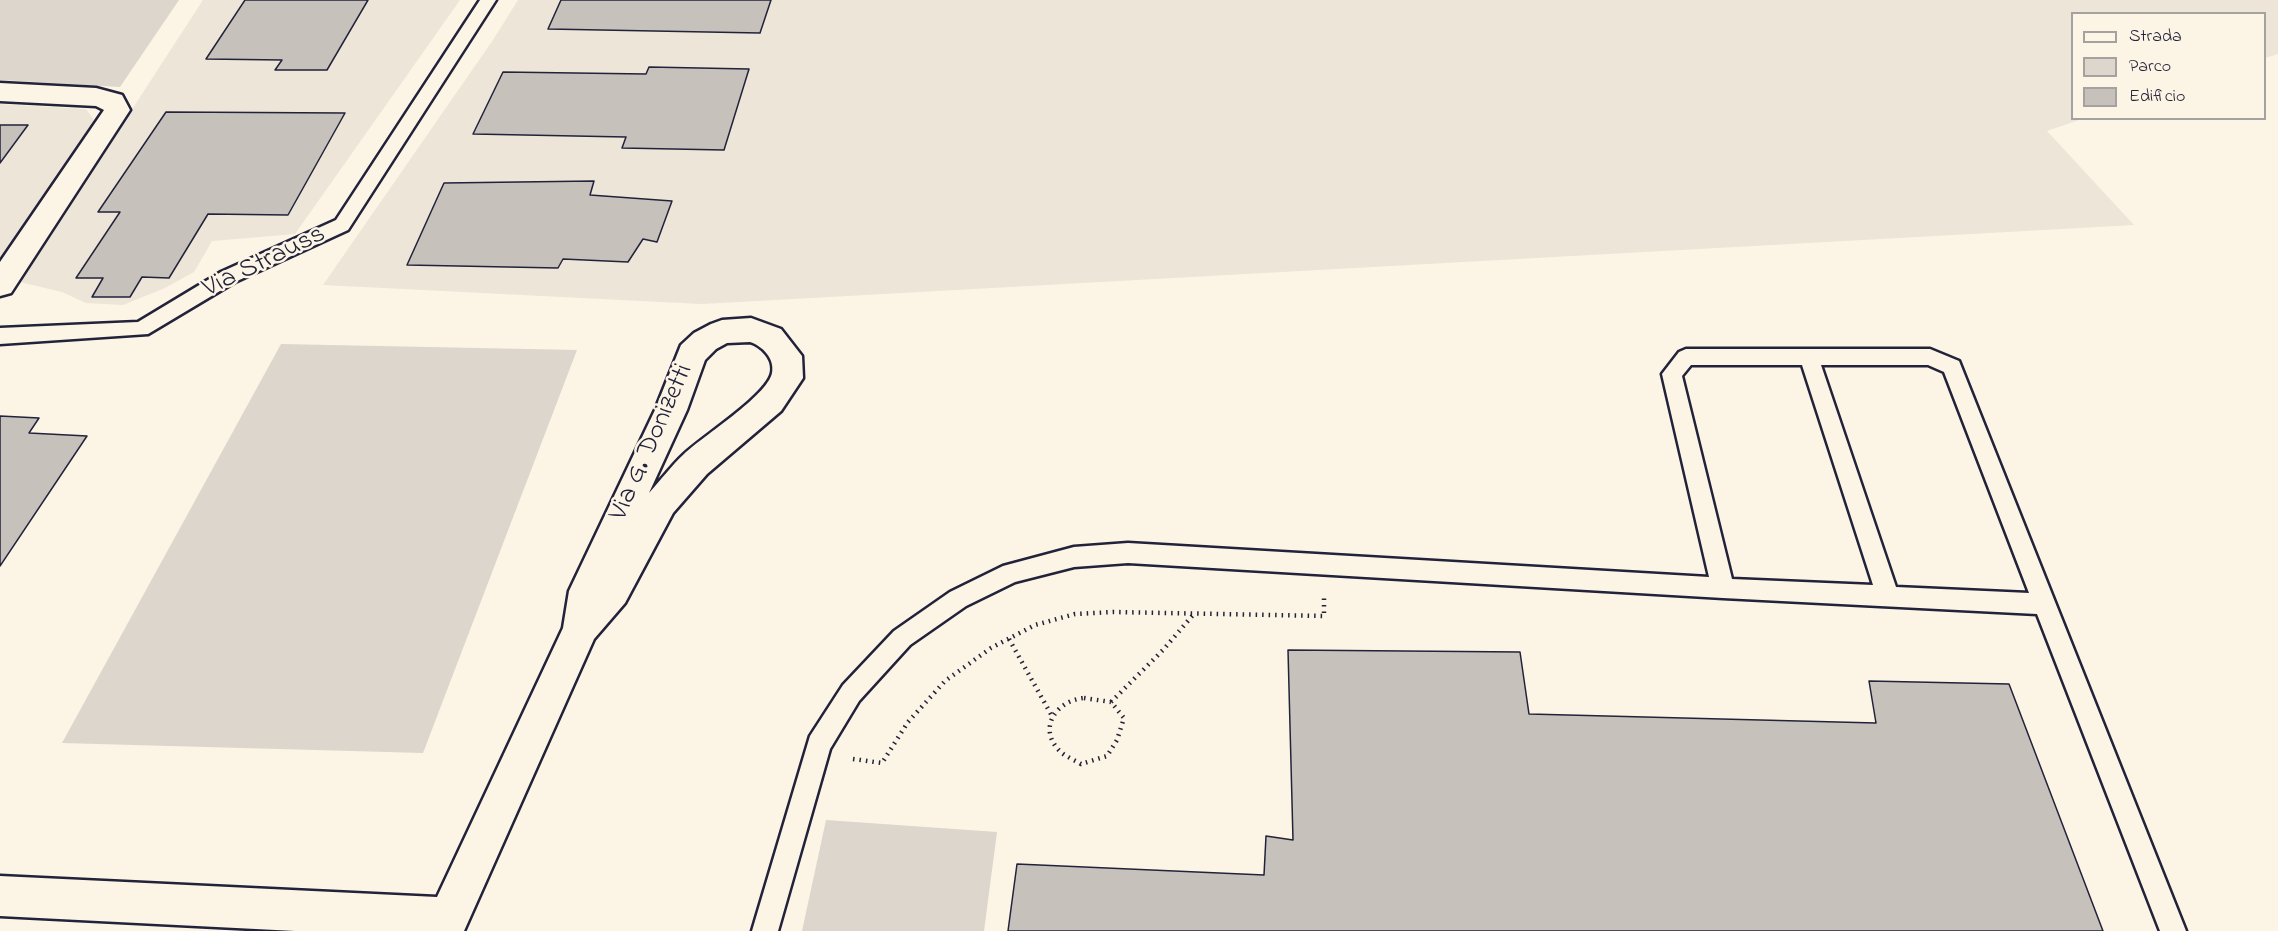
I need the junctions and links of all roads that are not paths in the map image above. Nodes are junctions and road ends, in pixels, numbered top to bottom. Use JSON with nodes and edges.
{"nodes":[{"id":1,"x":488,"y":0,"type":"edge"},
{"id":2,"x":0,"y":92,"type":"edge"},
{"id":3,"x":0,"y":285,"type":"edge"},
{"id":4,"x":0,"y":336,"type":"edge"},
{"id":5,"x":1809,"y":357,"type":"junction"},
{"id":6,"x":1723,"y":588,"type":"junction"},
{"id":7,"x":1888,"y":596,"type":"junction"},
{"id":8,"x":2045,"y":604,"type":"junction"},
{"id":9,"x":581,"y":628,"type":"junction"},
{"id":10,"x":0,"y":896,"type":"edge"},
{"id":11,"x":445,"y":924,"type":"edge"},
{"id":12,"x":765,"y":931,"type":"edge"},
{"id":13,"x":2173,"y":931,"type":"edge"}],
"edges":[{"from":1,"to":4,"type":"lane","name":"Via Strauss"},
{"from":2,"to":3,"type":"street"},
{"from":5,"to":6,"type":"lane"},
{"from":5,"to":7,"type":"lane"},
{"from":5,"to":8,"type":"lane"},
{"from":6,"to":7,"type":"lane"},
{"from":6,"to":12,"type":"lane"},
{"from":7,"to":8,"type":"lane"},
{"from":8,"to":13,"type":"lane"},
{"from":9,"to":9,"type":"street","name":"Via G. Donizetti"},
{"from":9,"to":11,"type":"street","name":"Via G. Donizetti"},
{"from":10,"to":11,"type":"street"}]}
